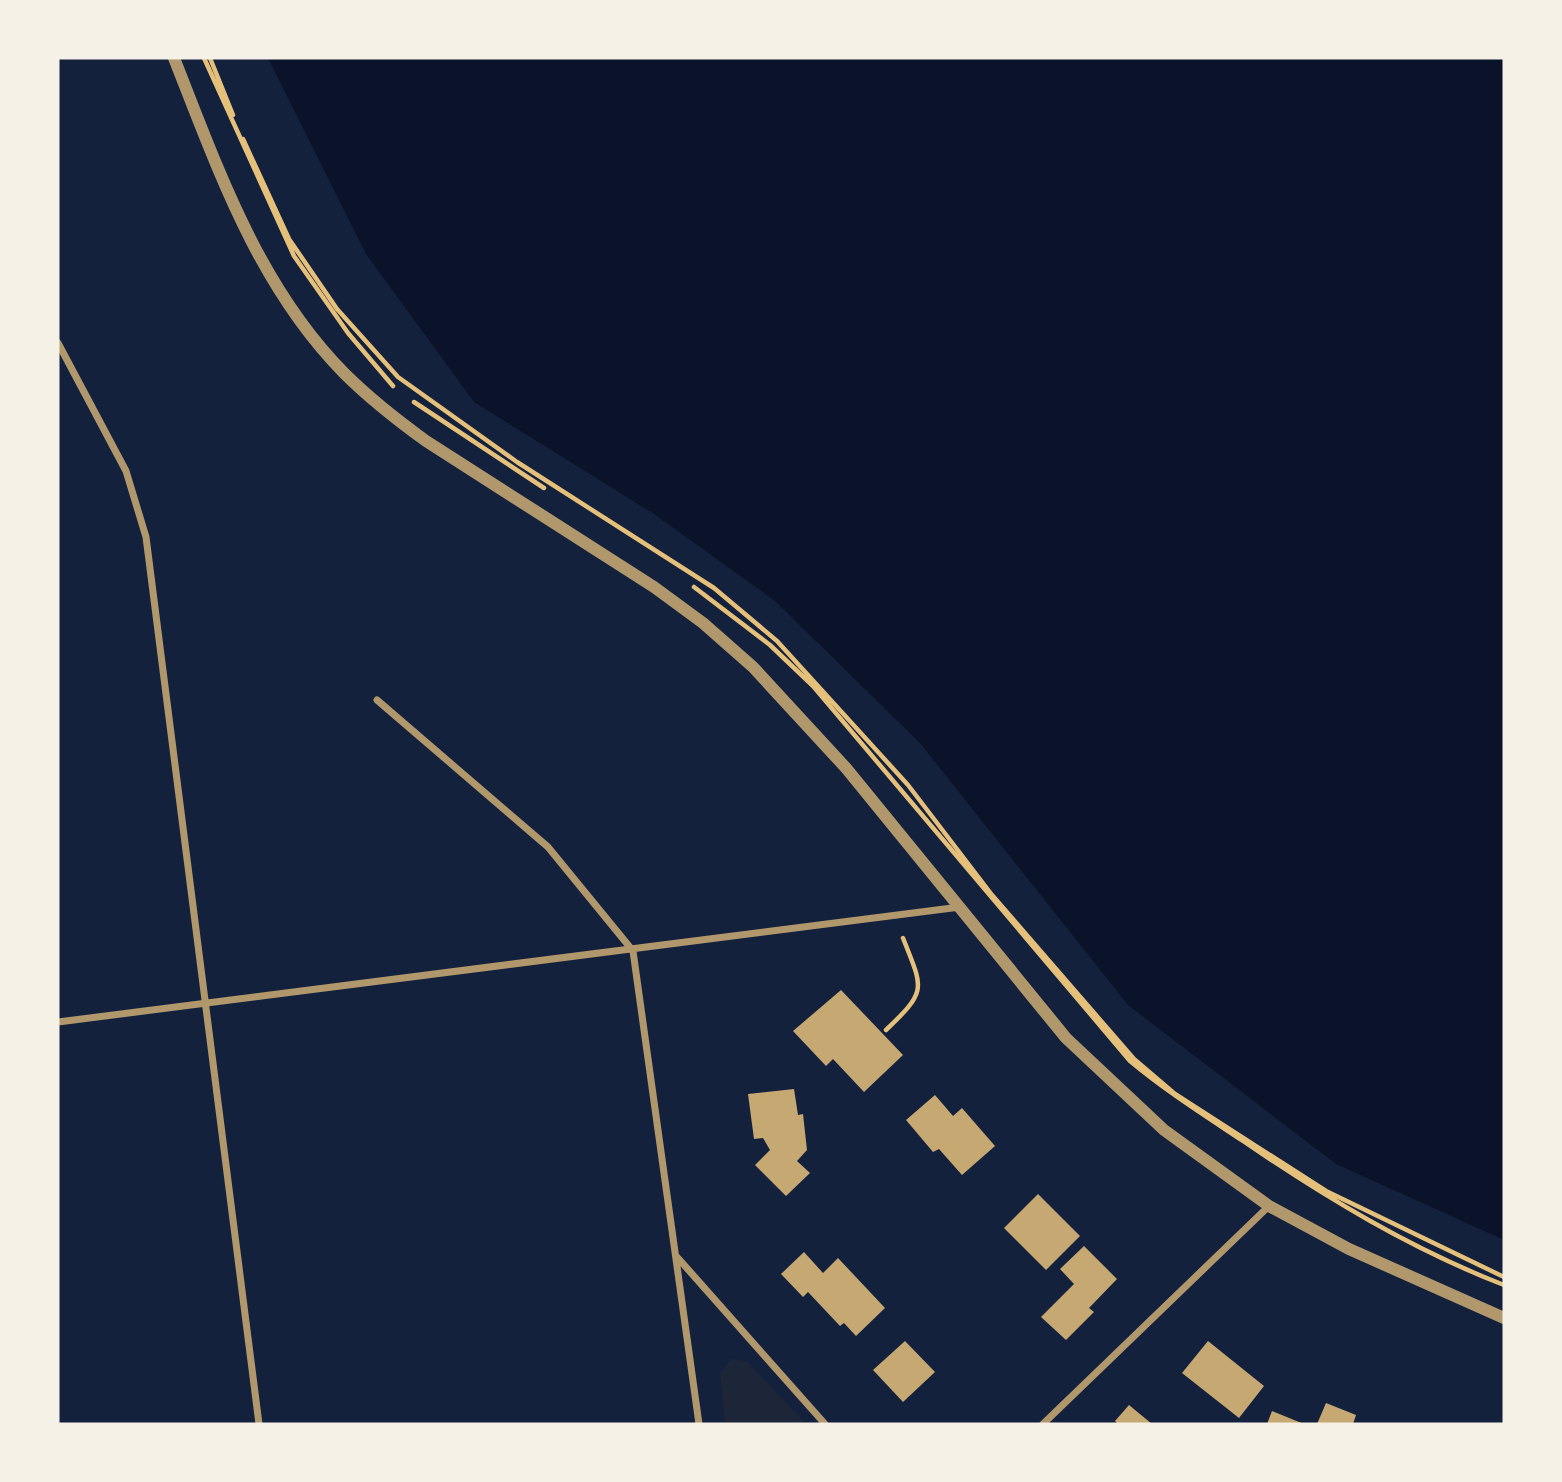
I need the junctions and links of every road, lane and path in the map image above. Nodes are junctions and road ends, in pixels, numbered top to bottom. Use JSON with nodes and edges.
{"nodes":[{"id":1,"x":174,"y":58,"type":"edge"},
{"id":2,"x":58,"y":343,"type":"edge"},
{"id":3,"x":376,"y":700,"type":"dead end"},
{"id":4,"x":961,"y":907,"type":"junction"},
{"id":5,"x":903,"y":938,"type":"dead end"},
{"id":6,"x":633,"y":950,"type":"junction"},
{"id":7,"x":207,"y":1003,"type":"junction"},
{"id":8,"x":58,"y":1022,"type":"edge"},
{"id":9,"x":886,"y":1030,"type":"dead end"},
{"id":10,"x":1269,"y":1206,"type":"junction"},
{"id":11,"x":677,"y":1257,"type":"junction"},
{"id":12,"x":1504,"y":1318,"type":"edge"},
{"id":13,"x":259,"y":1424,"type":"edge"},
{"id":14,"x":699,"y":1424,"type":"edge"},
{"id":15,"x":825,"y":1424,"type":"edge"},
{"id":16,"x":1043,"y":1424,"type":"edge"}],
"edges":[{"from":1,"to":4,"type":"street"},
{"from":2,"to":7,"type":"street"},
{"from":3,"to":6,"type":"street"},
{"from":4,"to":6,"type":"street"},
{"from":4,"to":10,"type":"street"},
{"from":5,"to":9,"type":"path"},
{"from":6,"to":7,"type":"street"},
{"from":6,"to":11,"type":"street"},
{"from":7,"to":8,"type":"street"},
{"from":7,"to":13,"type":"street"},
{"from":10,"to":12,"type":"street"},
{"from":10,"to":16,"type":"street"},
{"from":11,"to":14,"type":"street"},
{"from":11,"to":15,"type":"street"}]}
